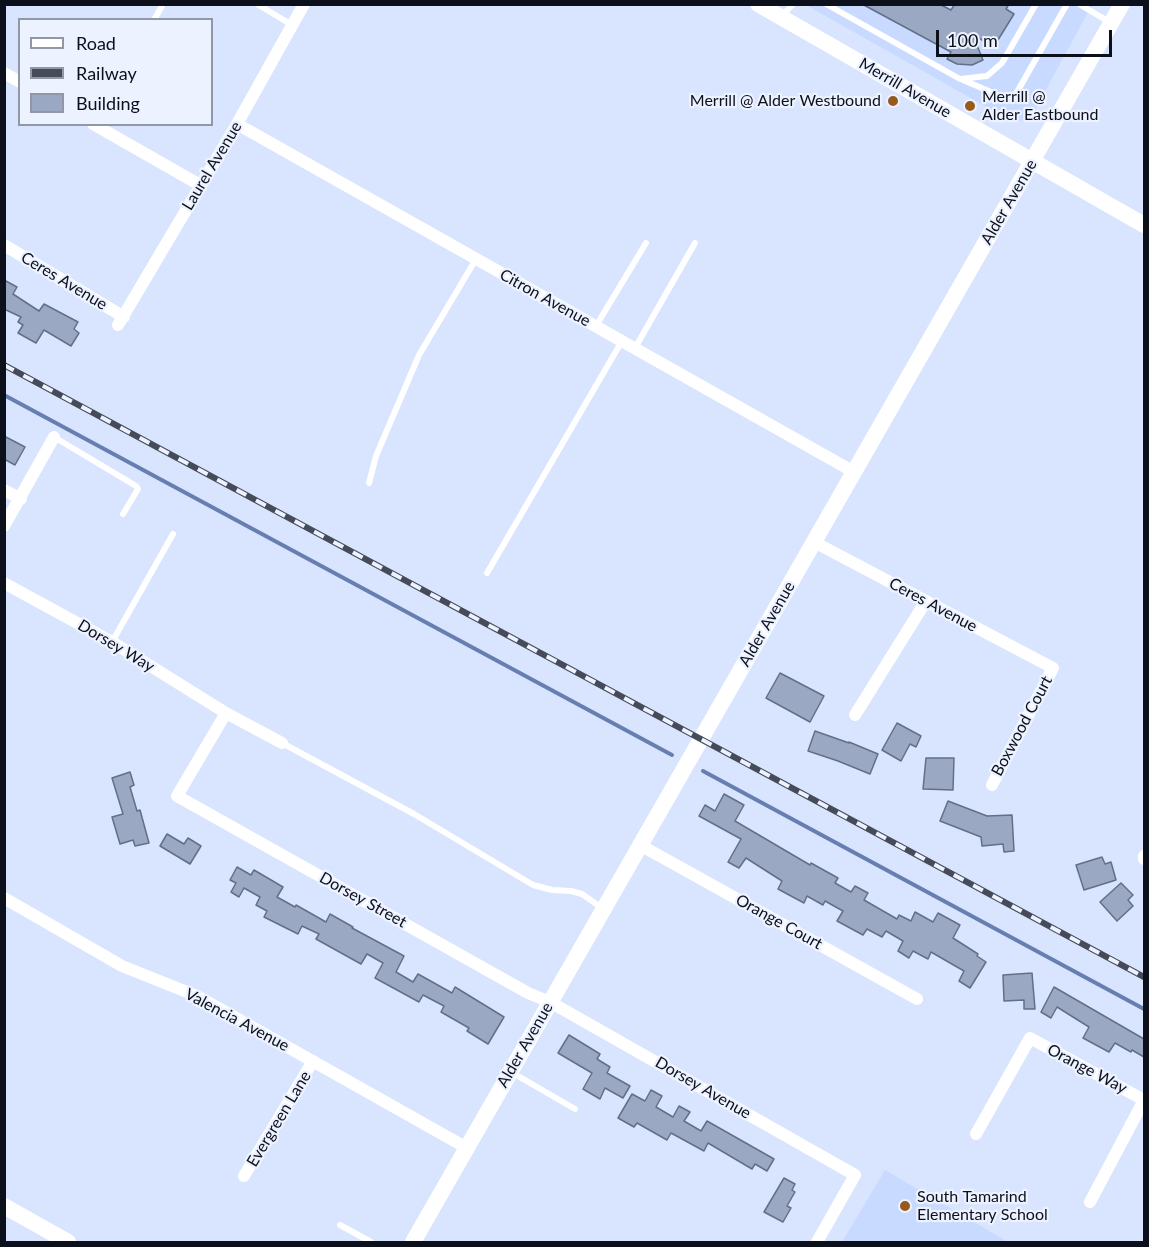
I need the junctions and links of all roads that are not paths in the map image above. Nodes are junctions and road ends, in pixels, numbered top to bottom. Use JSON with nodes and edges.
{"nodes":[{"id":1,"x":163,"y":4,"type":"edge"},
{"id":2,"x":257,"y":4,"type":"edge"},
{"id":3,"x":304,"y":4,"type":"edge"},
{"id":4,"x":758,"y":4,"type":"edge"},
{"id":5,"x":793,"y":4,"type":"edge"},
{"id":6,"x":826,"y":4,"type":"edge"},
{"id":7,"x":1036,"y":4,"type":"edge"},
{"id":8,"x":1067,"y":4,"type":"edge"},
{"id":9,"x":1079,"y":4,"type":"edge"},
{"id":10,"x":1122,"y":4,"type":"edge"},
{"id":11,"x":155,"y":18,"type":"edge"},
{"id":12,"x":780,"y":18,"type":"junction"},
{"id":13,"x":1111,"y":23,"type":"junction"},
{"id":14,"x":292,"y":25,"type":"junction"},
{"id":15,"x":4,"y":73,"type":"edge"},
{"id":16,"x":960,"y":79,"type":"junction"},
{"id":17,"x":18,"y":81,"type":"edge"},
{"id":18,"x":237,"y":124,"type":"junction"},
{"id":19,"x":96,"y":126,"type":"edge"},
{"id":20,"x":1032,"y":160,"type":"junction"},
{"id":21,"x":201,"y":186,"type":"junction"},
{"id":22,"x":1144,"y":225,"type":"edge"},
{"id":23,"x":646,"y":243,"type":"dead end"},
{"id":24,"x":695,"y":243,"type":"dead end"},
{"id":25,"x":4,"y":246,"type":"edge"},
{"id":26,"x":476,"y":259,"type":"junction"},
{"id":27,"x":121,"y":321,"type":"joint"},
{"id":28,"x":596,"y":327,"type":"junction"},
{"id":29,"x":622,"y":341,"type":"junction"},
{"id":30,"x":634,"y":348,"type":"junction"},
{"id":31,"x":54,"y":437,"type":"joint"},
{"id":32,"x":854,"y":472,"type":"junction"},
{"id":33,"x":369,"y":483,"type":"dead end"},
{"id":34,"x":4,"y":490,"type":"edge"},
{"id":35,"x":21,"y":499,"type":"junction"},
{"id":36,"x":123,"y":514,"type":"dead end"},
{"id":37,"x":4,"y":526,"type":"edge"},
{"id":38,"x":173,"y":534,"type":"dead end"},
{"id":39,"x":814,"y":542,"type":"junction"},
{"id":40,"x":487,"y":573,"type":"dead end"},
{"id":41,"x":4,"y":583,"type":"edge"},
{"id":42,"x":926,"y":601,"type":"junction"},
{"id":43,"x":112,"y":642,"type":"junction"},
{"id":44,"x":1053,"y":668,"type":"joint"},
{"id":45,"x":226,"y":713,"type":"junction"},
{"id":46,"x":855,"y":715,"type":"dead end"},
{"id":47,"x":282,"y":743,"type":"joint"},
{"id":48,"x":992,"y":785,"type":"dead end"},
{"id":49,"x":640,"y":845,"type":"junction"},
{"id":50,"x":4,"y":898,"type":"edge"},
{"id":51,"x":604,"y":909,"type":"junction"},
{"id":52,"x":917,"y":999,"type":"dead end"},
{"id":53,"x":550,"y":1002,"type":"junction"},
{"id":54,"x":313,"y":1061,"type":"junction"},
{"id":55,"x":510,"y":1072,"type":"junction"},
{"id":56,"x":1144,"y":1100,"type":"edge"},
{"id":57,"x":575,"y":1109,"type":"dead end"},
{"id":58,"x":976,"y":1134,"type":"dead end"},
{"id":59,"x":467,"y":1148,"type":"junction"},
{"id":60,"x":244,"y":1176,"type":"dead end"},
{"id":61,"x":1090,"y":1202,"type":"dead end"},
{"id":62,"x":4,"y":1206,"type":"edge"},
{"id":63,"x":340,"y":1225,"type":"dead end"},
{"id":64,"x":68,"y":1242,"type":"edge"},
{"id":65,"x":371,"y":1242,"type":"edge"},
{"id":66,"x":413,"y":1242,"type":"edge"},
{"id":67,"x":817,"y":1242,"type":"edge"}],
"edges":[{"from":1,"to":11,"type":"lane"},
{"from":2,"to":14,"type":"lane"},
{"from":3,"to":14,"type":"street","name":"Laurel Avenue"},
{"from":4,"to":12,"type":"main road","name":"Merrill Avenue"},
{"from":5,"to":12,"type":"lane"},
{"from":6,"to":16,"type":"lane"},
{"from":7,"to":16,"type":"lane"},
{"from":8,"to":16,"type":"lane"},
{"from":9,"to":13,"type":"lane"},
{"from":10,"to":13,"type":"main road","name":"Alder Avenue"},
{"from":12,"to":20,"type":"main road","name":"Merrill Avenue"},
{"from":13,"to":20,"type":"main road","name":"Alder Avenue"},
{"from":14,"to":18,"type":"street","name":"Laurel Avenue"},
{"from":15,"to":17,"type":"street"},
{"from":18,"to":21,"type":"street","name":"Laurel Avenue"},
{"from":18,"to":26,"type":"street","name":"Citron Avenue"},
{"from":19,"to":21,"type":"street"},
{"from":20,"to":22,"type":"main road","name":"Merrill Avenue"},
{"from":20,"to":32,"type":"main road","name":"Alder Avenue"},
{"from":21,"to":27,"type":"street","name":"Laurel Avenue"},
{"from":23,"to":28,"type":"lane"},
{"from":24,"to":30,"type":"lane"},
{"from":25,"to":27,"type":"street","name":"Ceres Avenue"},
{"from":26,"to":28,"type":"street","name":"Citron Avenue"},
{"from":26,"to":33,"type":"lane"},
{"from":28,"to":29,"type":"street","name":"Citron Avenue"},
{"from":29,"to":30,"type":"street","name":"Citron Avenue"},
{"from":29,"to":40,"type":"lane"},
{"from":30,"to":32,"type":"street","name":"Citron Avenue"},
{"from":31,"to":35,"type":"street"},
{"from":31,"to":36,"type":"lane"},
{"from":32,"to":39,"type":"main road","name":"Alder Avenue"},
{"from":34,"to":35,"type":"street"},
{"from":35,"to":37,"type":"street"},
{"from":38,"to":43,"type":"lane"},
{"from":39,"to":42,"type":"street","name":"Ceres Avenue"},
{"from":39,"to":49,"type":"main road","name":"Alder Avenue"},
{"from":41,"to":43,"type":"street","name":"Dorsey Way"},
{"from":42,"to":44,"type":"street","name":"Ceres Avenue"},
{"from":42,"to":46,"type":"street"},
{"from":43,"to":45,"type":"street","name":"Dorsey Way"},
{"from":44,"to":48,"type":"street","name":"Boxwood Court"},
{"from":45,"to":47,"type":"street","name":"Dorsey Way"},
{"from":45,"to":53,"type":"street","name":"Dorsey Street"},
{"from":47,"to":51,"type":"lane"},
{"from":49,"to":51,"type":"main road","name":"Alder Avenue"},
{"from":49,"to":52,"type":"street","name":"Orange Court"},
{"from":50,"to":54,"type":"street","name":"Valencia Avenue"},
{"from":51,"to":53,"type":"main road","name":"Alder Avenue"},
{"from":53,"to":55,"type":"main road","name":"Alder Avenue"},
{"from":53,"to":67,"type":"street","name":"Dorsey Avenue"},
{"from":54,"to":59,"type":"street","name":"Valencia Avenue"},
{"from":54,"to":60,"type":"street","name":"Evergreen Lane"},
{"from":55,"to":57,"type":"lane"},
{"from":55,"to":59,"type":"main road","name":"Alder Avenue"},
{"from":56,"to":58,"type":"street","name":"Orange Way"},
{"from":56,"to":61,"type":"street"},
{"from":59,"to":66,"type":"main road","name":"Alder Avenue"},
{"from":62,"to":64,"type":"main road"},
{"from":63,"to":65,"type":"lane"}]}
